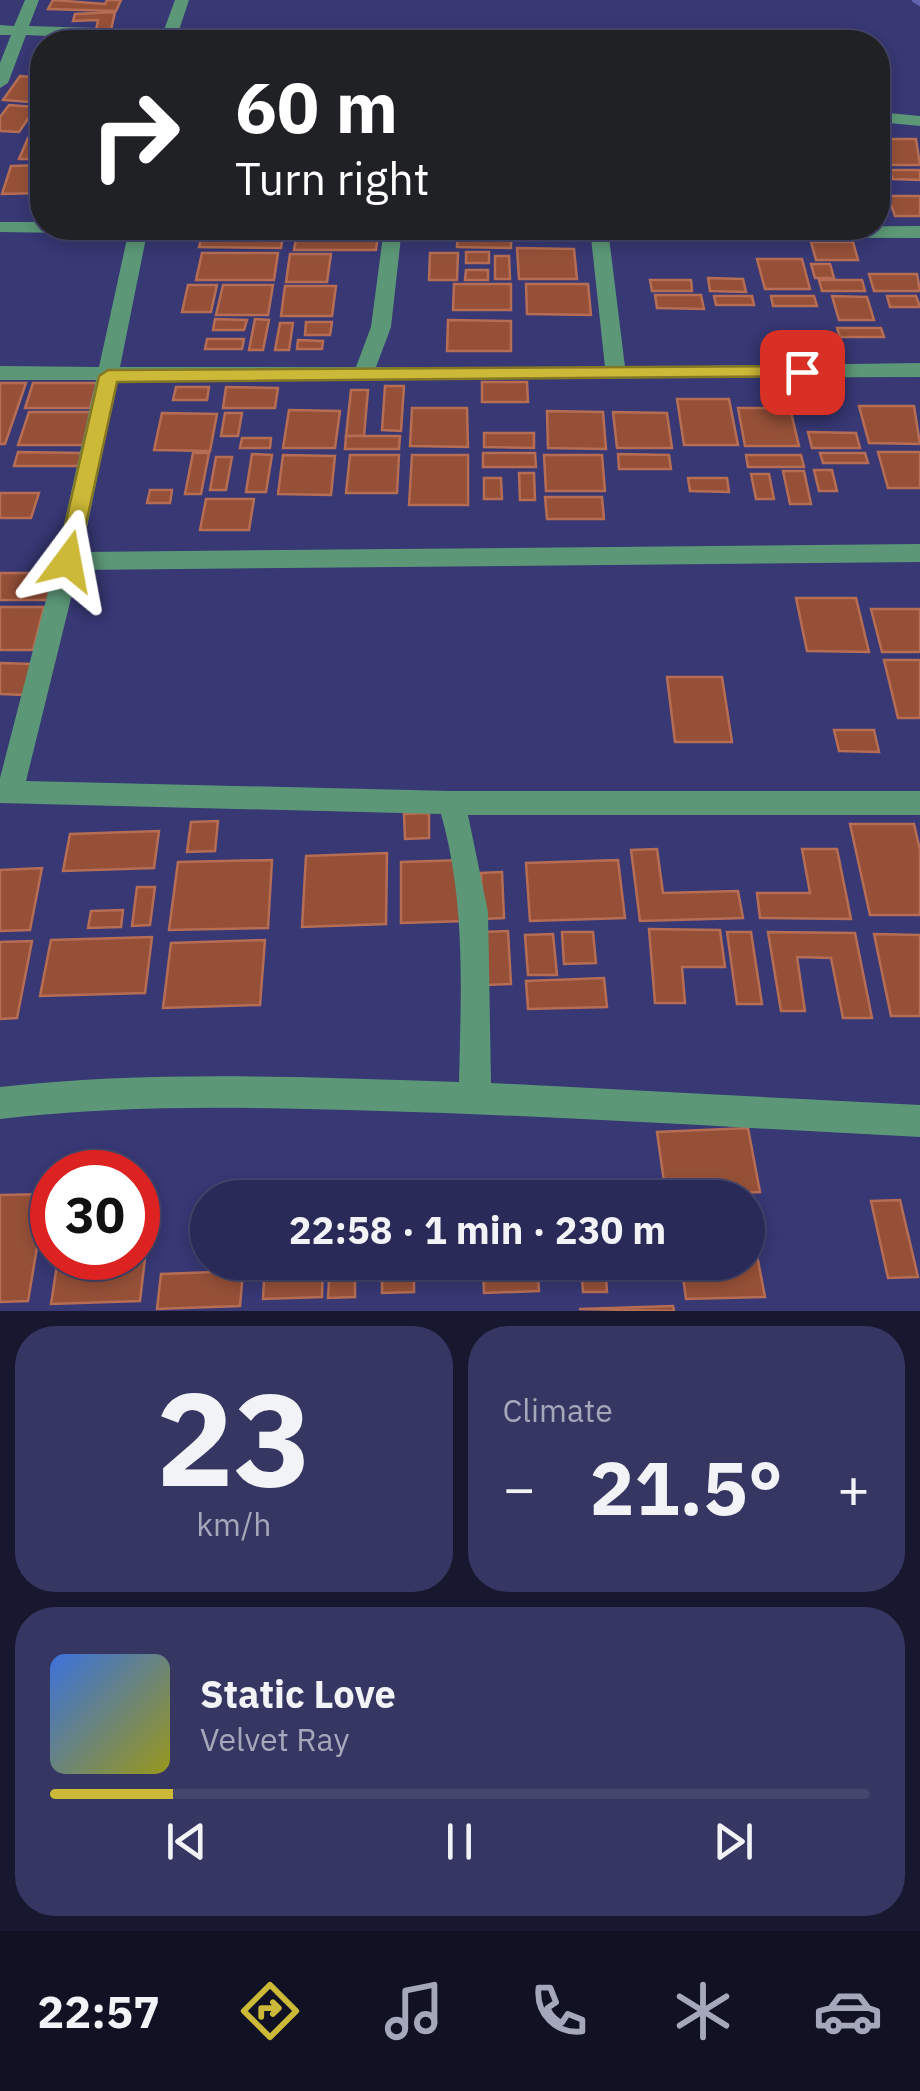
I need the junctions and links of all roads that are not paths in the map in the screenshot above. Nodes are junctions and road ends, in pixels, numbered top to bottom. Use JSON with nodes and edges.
{"nodes":[{"id":1,"x":32,"y":0,"type":"edge"},
{"id":2,"x":182,"y":0,"type":"edge"},
{"id":3,"x":23,"y":29,"type":"junction"},
{"id":4,"x":0,"y":30,"type":"edge"},
{"id":5,"x":38,"y":30,"type":"edge"},
{"id":6,"x":171,"y":30,"type":"edge"},
{"id":7,"x":0,"y":82,"type":"edge"},
{"id":8,"x":890,"y":118,"type":"edge"},
{"id":9,"x":920,"y":121,"type":"edge"},
{"id":10,"x":0,"y":227,"type":"edge"},
{"id":11,"x":30,"y":227,"type":"edge"},
{"id":12,"x":890,"y":232,"type":"edge"},
{"id":13,"x":920,"y":232,"type":"edge"},
{"id":14,"x":136,"y":240,"type":"edge"},
{"id":15,"x":392,"y":240,"type":"edge"},
{"id":16,"x":601,"y":240,"type":"edge"},
{"id":17,"x":920,"y":370,"type":"edge"},
{"id":18,"x":0,"y":373,"type":"edge"},
{"id":19,"x":616,"y":374,"type":"junction"},
{"id":20,"x":363,"y":375,"type":"junction"},
{"id":21,"x":108,"y":376,"type":"junction"},
{"id":22,"x":920,"y":553,"type":"edge"},
{"id":23,"x":68,"y":561,"type":"junction"},
{"id":24,"x":5,"y":792,"type":"edge"},
{"id":25,"x":450,"y":803,"type":"junction"},
{"id":26,"x":920,"y":803,"type":"edge"},
{"id":27,"x":475,"y":1098,"type":"junction"},
{"id":28,"x":0,"y":1104,"type":"edge"},
{"id":29,"x":920,"y":1121,"type":"edge"}],
"edges":[{"from":1,"to":3,"type":"street"},
{"from":2,"to":6,"type":"street"},
{"from":3,"to":4,"type":"street"},
{"from":3,"to":5,"type":"street"},
{"from":3,"to":7,"type":"street"},
{"from":8,"to":9,"type":"street"},
{"from":10,"to":11,"type":"street"},
{"from":12,"to":13,"type":"street"},
{"from":14,"to":21,"type":"street"},
{"from":15,"to":20,"type":"street"},
{"from":16,"to":19,"type":"street"},
{"from":17,"to":19,"type":"street"},
{"from":18,"to":21,"type":"street"},
{"from":19,"to":20,"type":"street"},
{"from":20,"to":21,"type":"street"},
{"from":21,"to":23,"type":"street"},
{"from":22,"to":23,"type":"street"},
{"from":23,"to":24,"type":"street"},
{"from":24,"to":25,"type":"street"},
{"from":25,"to":26,"type":"street"},
{"from":25,"to":27,"type":"street"},
{"from":27,"to":28,"type":"street"},
{"from":27,"to":29,"type":"street"}]}
